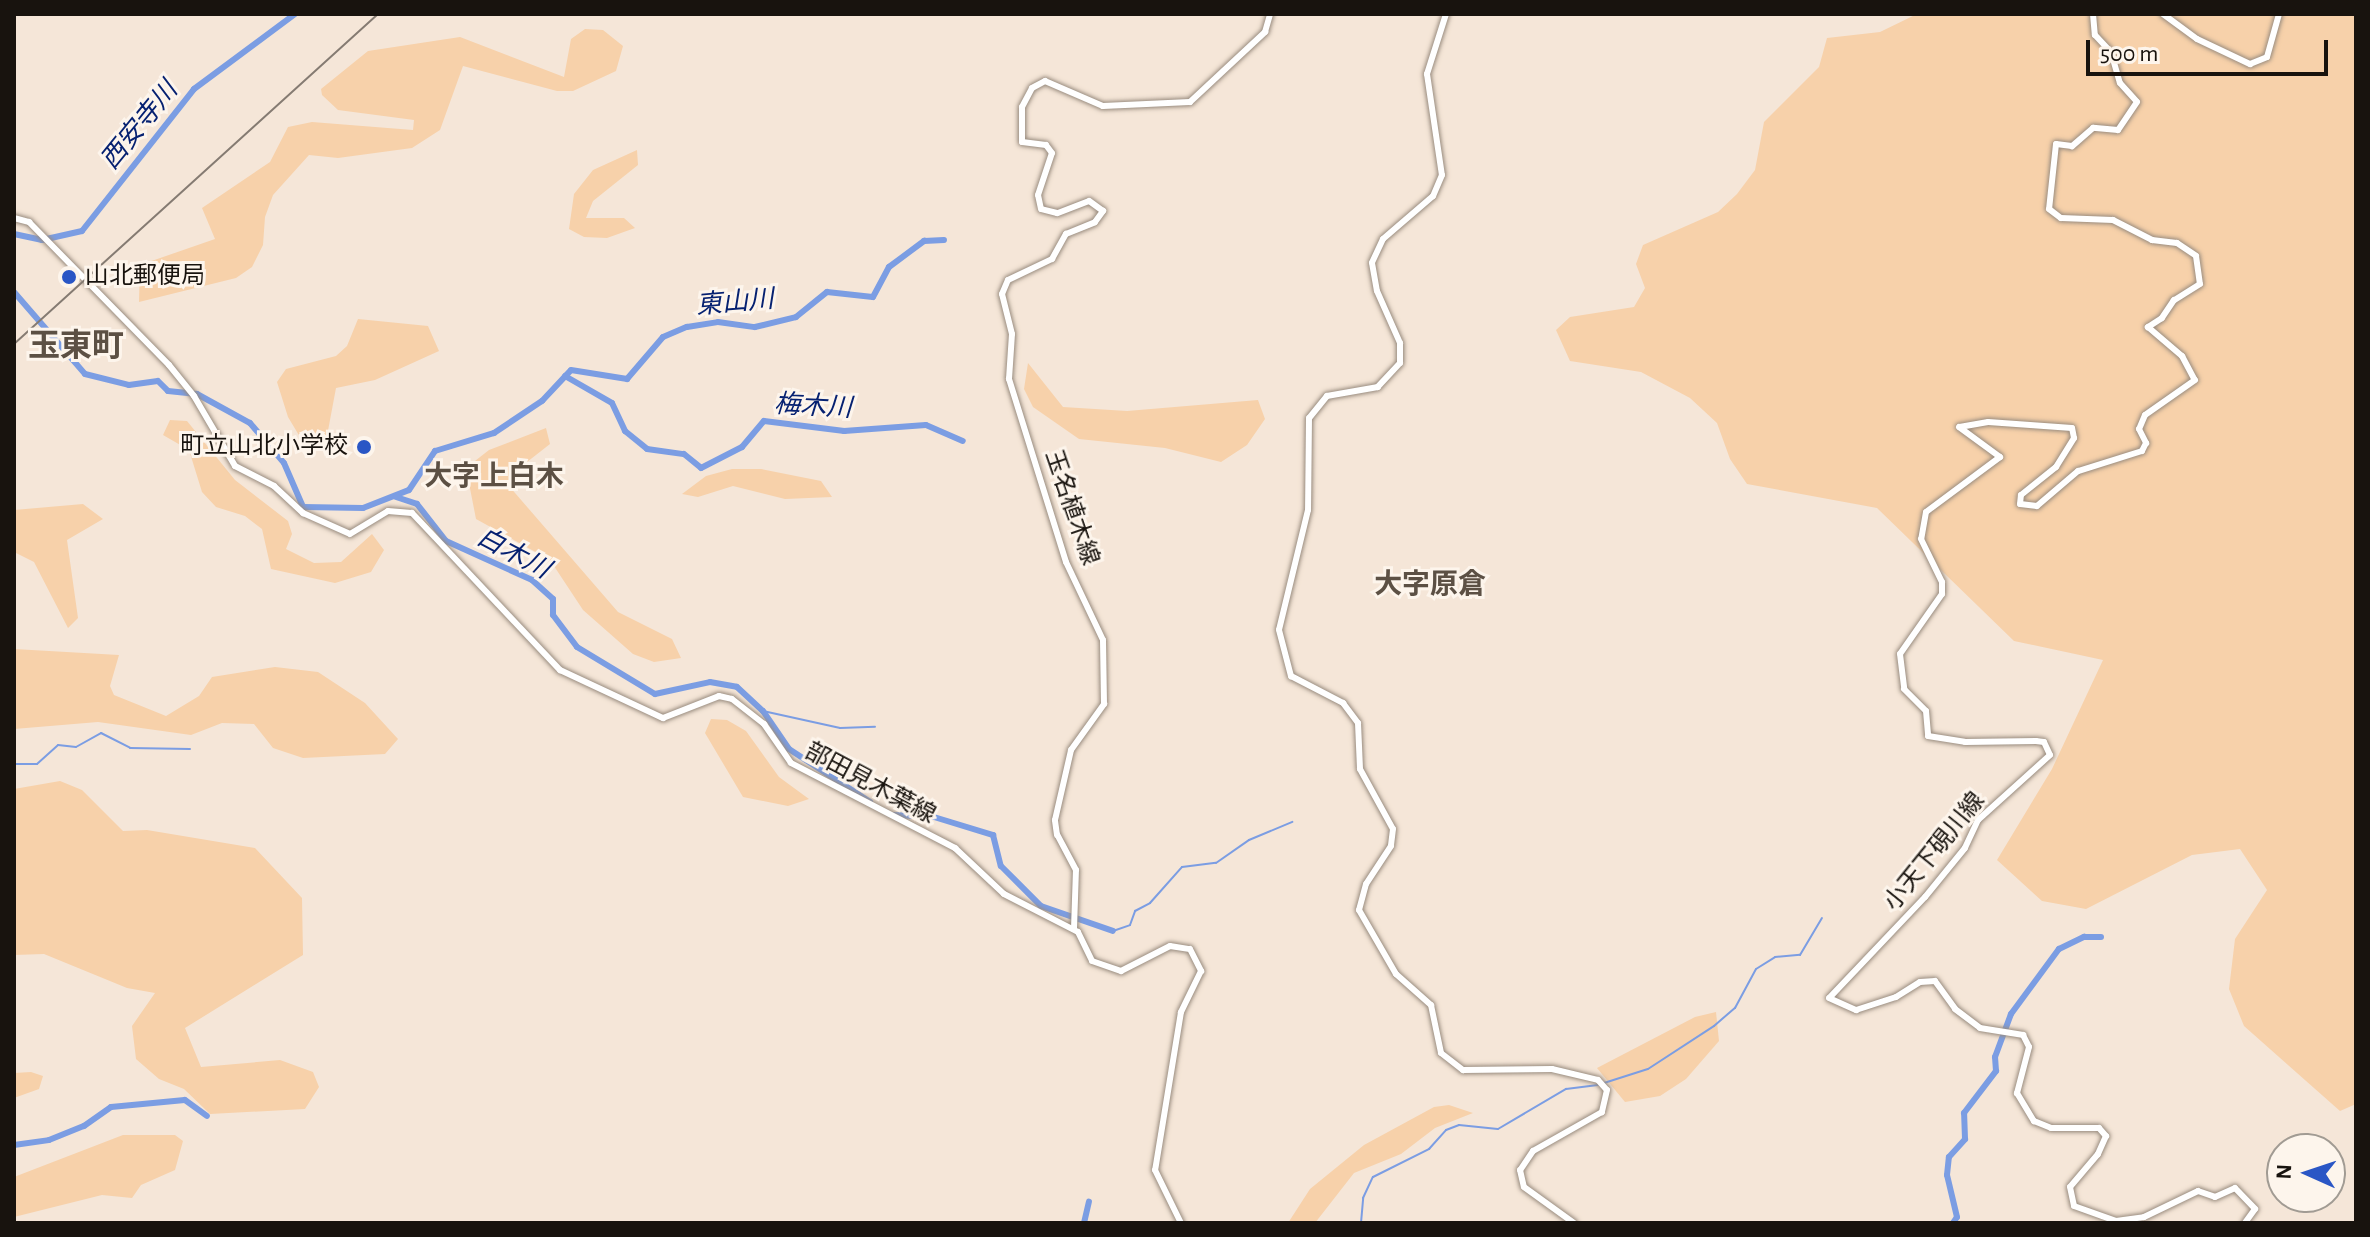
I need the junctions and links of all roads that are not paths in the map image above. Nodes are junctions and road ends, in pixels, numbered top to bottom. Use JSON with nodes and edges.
{"nodes":[{"id":1,"x":1270,"y":14,"type":"edge"},
{"id":2,"x":1446,"y":14,"type":"edge"},
{"id":3,"x":2093,"y":14,"type":"edge"},
{"id":4,"x":2163,"y":14,"type":"edge"},
{"id":5,"x":2279,"y":14,"type":"edge"},
{"id":6,"x":14,"y":218,"type":"edge"},
{"id":7,"x":1075,"y":924,"type":"junction"},
{"id":8,"x":1181,"y":1223,"type":"edge"},
{"id":9,"x":1574,"y":1223,"type":"edge"},
{"id":10,"x":2245,"y":1223,"type":"edge"}],
"edges":[{"from":1,"to":7,"type":"main road","name":"玉名植木線"},
{"from":2,"to":9,"type":"main road"},
{"from":3,"to":10,"type":"main road","name":"小天下硯川線"},
{"from":4,"to":5,"type":"main road"},
{"from":6,"to":7,"type":"main road","name":"部田見木葉線"},
{"from":7,"to":8,"type":"main road"}]}
